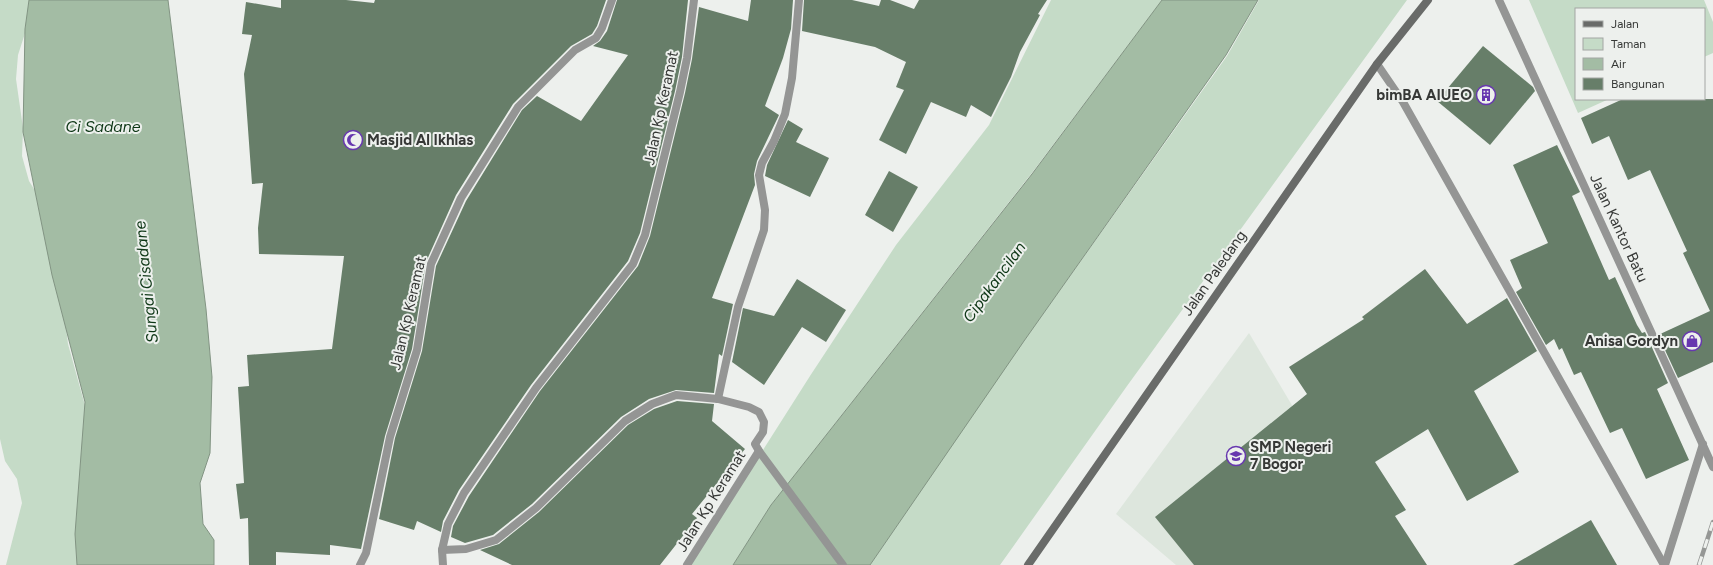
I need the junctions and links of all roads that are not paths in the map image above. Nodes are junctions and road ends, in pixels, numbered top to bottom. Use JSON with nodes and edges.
{"nodes":[{"id":1,"x":612,"y":0,"type":"edge"},
{"id":2,"x":694,"y":0,"type":"edge"},
{"id":3,"x":799,"y":0,"type":"edge"},
{"id":4,"x":1428,"y":0,"type":"edge"},
{"id":5,"x":1499,"y":0,"type":"edge"},
{"id":6,"x":1377,"y":64,"type":"junction"},
{"id":7,"x":718,"y":399,"type":"junction"},
{"id":8,"x":1703,"y":444,"type":"junction"},
{"id":9,"x":759,"y":451,"type":"junction"},
{"id":10,"x":1713,"y":467,"type":"edge"},
{"id":11,"x":442,"y":550,"type":"junction"},
{"id":12,"x":360,"y":565,"type":"edge"},
{"id":13,"x":443,"y":565,"type":"edge"},
{"id":14,"x":687,"y":565,"type":"edge"},
{"id":15,"x":844,"y":565,"type":"edge"},
{"id":16,"x":1028,"y":565,"type":"edge"},
{"id":17,"x":1664,"y":565,"type":"edge"}],
"edges":[{"from":1,"to":12,"type":"street","name":"Jalan Kp Keramat"},
{"from":2,"to":11,"type":"street","name":"Jalan Kp Keramat"},
{"from":3,"to":7,"type":"street"},
{"from":4,"to":6,"type":"street","name":"Jalan Paledang"},
{"from":5,"to":8,"type":"street","name":"Jalan Kantor Batu"},
{"from":6,"to":16,"type":"street","name":"Jalan Paledang"},
{"from":6,"to":17,"type":"street"},
{"from":7,"to":9,"type":"street"},
{"from":7,"to":11,"type":"street"},
{"from":8,"to":10,"type":"street","name":"Jalan Kantor Batu"},
{"from":8,"to":17,"type":"street"},
{"from":9,"to":14,"type":"street","name":"Jalan Kp Keramat"},
{"from":9,"to":15,"type":"street"},
{"from":11,"to":13,"type":"street","name":"Jalan Kp Keramat"}]}
